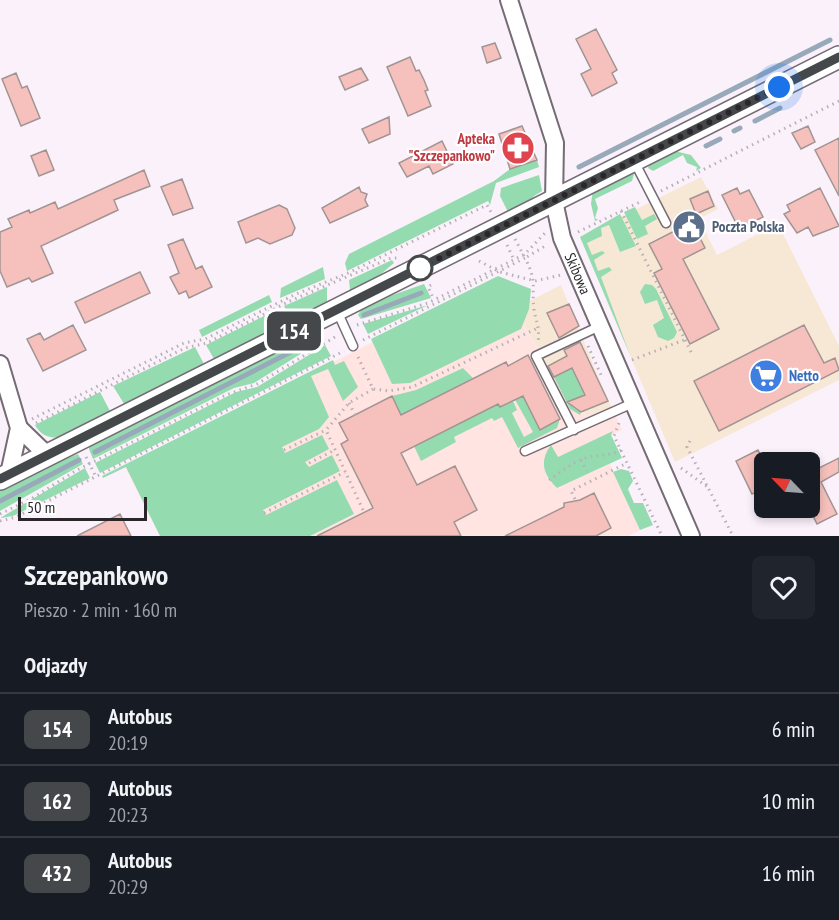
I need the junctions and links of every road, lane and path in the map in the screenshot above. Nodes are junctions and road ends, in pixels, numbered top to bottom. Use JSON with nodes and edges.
{"nodes":[{"id":1,"x":509,"y":0,"type":"edge"},
{"id":2,"x":839,"y":57,"type":"edge"},
{"id":3,"x":839,"y":101,"type":"edge"},
{"id":4,"x":634,"y":160,"type":"junction"},
{"id":5,"x":652,"y":195,"type":"junction"},
{"id":6,"x":554,"y":201,"type":"junction"},
{"id":7,"x":498,"y":206,"type":"dead end"},
{"id":8,"x":621,"y":211,"type":"junction"},
{"id":9,"x":481,"y":215,"type":"dead end"},
{"id":10,"x":495,"y":220,"type":"junction"},
{"id":11,"x":666,"y":223,"type":"dead end"},
{"id":12,"x":566,"y":233,"type":"junction"},
{"id":13,"x":400,"y":258,"type":"dead end"},
{"id":14,"x":514,"y":260,"type":"junction"},
{"id":15,"x":470,"y":266,"type":"dead end"},
{"id":16,"x":496,"y":269,"type":"junction"},
{"id":17,"x":500,"y":272,"type":"junction"},
{"id":18,"x":563,"y":274,"type":"dead end"},
{"id":19,"x":438,"y":281,"type":"dead end"},
{"id":20,"x":535,"y":281,"type":"junction"},
{"id":21,"x":435,"y":302,"type":"junction"},
{"id":22,"x":337,"y":310,"type":"junction"},
{"id":23,"x":540,"y":327,"type":"junction"},
{"id":24,"x":593,"y":329,"type":"junction"},
{"id":25,"x":346,"y":330,"type":"junction"},
{"id":26,"x":684,"y":340,"type":"junction"},
{"id":27,"x":353,"y":346,"type":"junction"},
{"id":28,"x":692,"y":354,"type":"dead end"},
{"id":29,"x":536,"y":356,"type":"junction"},
{"id":30,"x":631,"y":360,"type":"dead end"},
{"id":31,"x":0,"y":364,"type":"edge"},
{"id":32,"x":601,"y":376,"type":"dead end"},
{"id":33,"x":372,"y":389,"type":"junction"},
{"id":34,"x":350,"y":403,"type":"junction"},
{"id":35,"x":633,"y":403,"type":"junction"},
{"id":36,"x":616,"y":411,"type":"junction"},
{"id":37,"x":355,"y":415,"type":"dead end"},
{"id":38,"x":19,"y":428,"type":"junction"},
{"id":39,"x":326,"y":430,"type":"junction"},
{"id":40,"x":574,"y":430,"type":"junction"},
{"id":41,"x":690,"y":441,"type":"dead end"},
{"id":42,"x":284,"y":450,"type":"dead end"},
{"id":43,"x":335,"y":450,"type":"junction"},
{"id":44,"x":621,"y":450,"type":"junction"},
{"id":45,"x":525,"y":451,"type":"dead end"},
{"id":46,"x":47,"y":455,"type":"junction"},
{"id":47,"x":581,"y":460,"type":"junction"},
{"id":48,"x":309,"y":463,"type":"dead end"},
{"id":49,"x":627,"y":463,"type":"junction"},
{"id":50,"x":587,"y":471,"type":"dead end"},
{"id":51,"x":345,"y":472,"type":"junction"},
{"id":52,"x":5,"y":476,"type":"edge"},
{"id":53,"x":549,"y":480,"type":"dead end"},
{"id":54,"x":576,"y":500,"type":"dead end"},
{"id":55,"x":363,"y":510,"type":"dead end"},
{"id":56,"x":264,"y":513,"type":"dead end"},
{"id":57,"x":0,"y":514,"type":"edge"},
{"id":58,"x":0,"y":521,"type":"edge"},
{"id":59,"x":662,"y":536,"type":"edge"},
{"id":60,"x":691,"y":536,"type":"edge"},
{"id":61,"x":733,"y":536,"type":"edge"}],
"edges":[{"from":1,"to":6,"type":"street","name":"Skibowa"},
{"from":2,"to":4,"type":"street"},
{"from":3,"to":5,"type":"path"},
{"from":4,"to":5,"type":"lane"},
{"from":4,"to":6,"type":"street"},
{"from":5,"to":8,"type":"path"},
{"from":5,"to":11,"type":"lane"},
{"from":6,"to":10,"type":"street"},
{"from":6,"to":12,"type":"street","name":"Skibowa"},
{"from":7,"to":10,"type":"path"},
{"from":8,"to":12,"type":"path"},
{"from":8,"to":26,"type":"path"},
{"from":9,"to":10,"type":"path"},
{"from":10,"to":14,"type":"path"},
{"from":10,"to":22,"type":"street"},
{"from":10,"to":38,"type":"path"},
{"from":12,"to":14,"type":"path"},
{"from":12,"to":24,"type":"street","name":"Skibowa"},
{"from":13,"to":38,"type":"path"},
{"from":14,"to":16,"type":"path"},
{"from":15,"to":16,"type":"path"},
{"from":16,"to":17,"type":"path"},
{"from":16,"to":21,"type":"path"},
{"from":17,"to":20,"type":"path"},
{"from":17,"to":20,"type":"path"},
{"from":17,"to":21,"type":"path"},
{"from":18,"to":20,"type":"path"},
{"from":19,"to":21,"type":"path"},
{"from":20,"to":23,"type":"path"},
{"from":21,"to":25,"type":"path"},
{"from":21,"to":27,"type":"path"},
{"from":22,"to":25,"type":"lane"},
{"from":22,"to":46,"type":"street"},
{"from":23,"to":29,"type":"path"},
{"from":23,"to":33,"type":"path"},
{"from":24,"to":29,"type":"lane"},
{"from":24,"to":32,"type":"path"},
{"from":24,"to":35,"type":"street","name":"Skibowa"},
{"from":25,"to":27,"type":"lane"},
{"from":25,"to":57,"type":"path"},
{"from":26,"to":28,"type":"path"},
{"from":26,"to":30,"type":"path"},
{"from":27,"to":33,"type":"path"},
{"from":27,"to":58,"type":"path"},
{"from":29,"to":40,"type":"lane"},
{"from":31,"to":38,"type":"street"},
{"from":33,"to":34,"type":"path"},
{"from":34,"to":37,"type":"path"},
{"from":34,"to":39,"type":"path"},
{"from":35,"to":36,"type":"lane"},
{"from":35,"to":60,"type":"street","name":"Skibowa"},
{"from":36,"to":40,"type":"lane"},
{"from":36,"to":44,"type":"path"},
{"from":38,"to":46,"type":"street"},
{"from":38,"to":52,"type":"street"},
{"from":39,"to":42,"type":"path"},
{"from":39,"to":43,"type":"path"},
{"from":40,"to":45,"type":"lane"},
{"from":41,"to":61,"type":"path"},
{"from":43,"to":48,"type":"path"},
{"from":43,"to":51,"type":"path"},
{"from":44,"to":47,"type":"path"},
{"from":44,"to":49,"type":"path"},
{"from":46,"to":52,"type":"street"},
{"from":47,"to":50,"type":"path"},
{"from":47,"to":53,"type":"path"},
{"from":49,"to":54,"type":"path"},
{"from":49,"to":59,"type":"path"},
{"from":51,"to":55,"type":"path"},
{"from":51,"to":56,"type":"path"}]}
